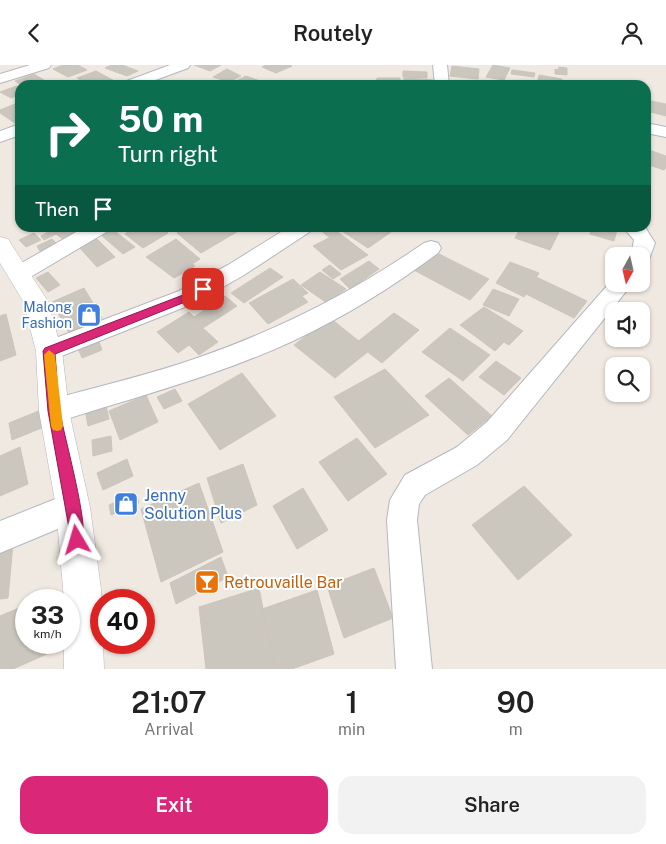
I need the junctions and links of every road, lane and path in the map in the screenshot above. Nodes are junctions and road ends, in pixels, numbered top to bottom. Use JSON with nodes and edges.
{"nodes":[{"id":1,"x":44,"y":65,"type":"edge"},
{"id":2,"x":183,"y":65,"type":"edge"},
{"id":3,"x":440,"y":65,"type":"edge"},
{"id":4,"x":0,"y":79,"type":"edge"},
{"id":5,"x":142,"y":80,"type":"edge"},
{"id":6,"x":442,"y":80,"type":"edge"},
{"id":7,"x":651,"y":129,"type":"edge"},
{"id":8,"x":15,"y":131,"type":"edge"},
{"id":9,"x":666,"y":132,"type":"edge"},
{"id":10,"x":0,"y":137,"type":"edge"},
{"id":11,"x":92,"y":232,"type":"edge"},
{"id":12,"x":296,"y":232,"type":"edge"},
{"id":13,"x":637,"y":232,"type":"edge"},
{"id":14,"x":0,"y":244,"type":"edge"},
{"id":15,"x":645,"y":247,"type":"edge"},
{"id":16,"x":431,"y":248,"type":"dead end"},
{"id":17,"x":19,"y":274,"type":"junction"},
{"id":18,"x":613,"y":293,"type":"edge"},
{"id":19,"x":49,"y":351,"type":"junction"},
{"id":20,"x":54,"y":411,"type":"junction"},
{"id":21,"x":73,"y":507,"type":"junction"},
{"id":22,"x":0,"y":537,"type":"edge"},
{"id":23,"x":84,"y":669,"type":"edge"},
{"id":24,"x":414,"y":669,"type":"edge"}],
"edges":[{"from":1,"to":4,"type":"street"},
{"from":2,"to":5,"type":"street"},
{"from":3,"to":6,"type":"street"},
{"from":7,"to":9,"type":"street"},
{"from":8,"to":10,"type":"street"},
{"from":11,"to":17,"type":"street"},
{"from":12,"to":19,"type":"street"},
{"from":13,"to":15,"type":"street"},
{"from":14,"to":17,"type":"street"},
{"from":16,"to":20,"type":"street"},
{"from":17,"to":19,"type":"street"},
{"from":18,"to":24,"type":"street"},
{"from":19,"to":20,"type":"street"},
{"from":20,"to":21,"type":"street"},
{"from":21,"to":22,"type":"street"},
{"from":21,"to":23,"type":"street"}]}
